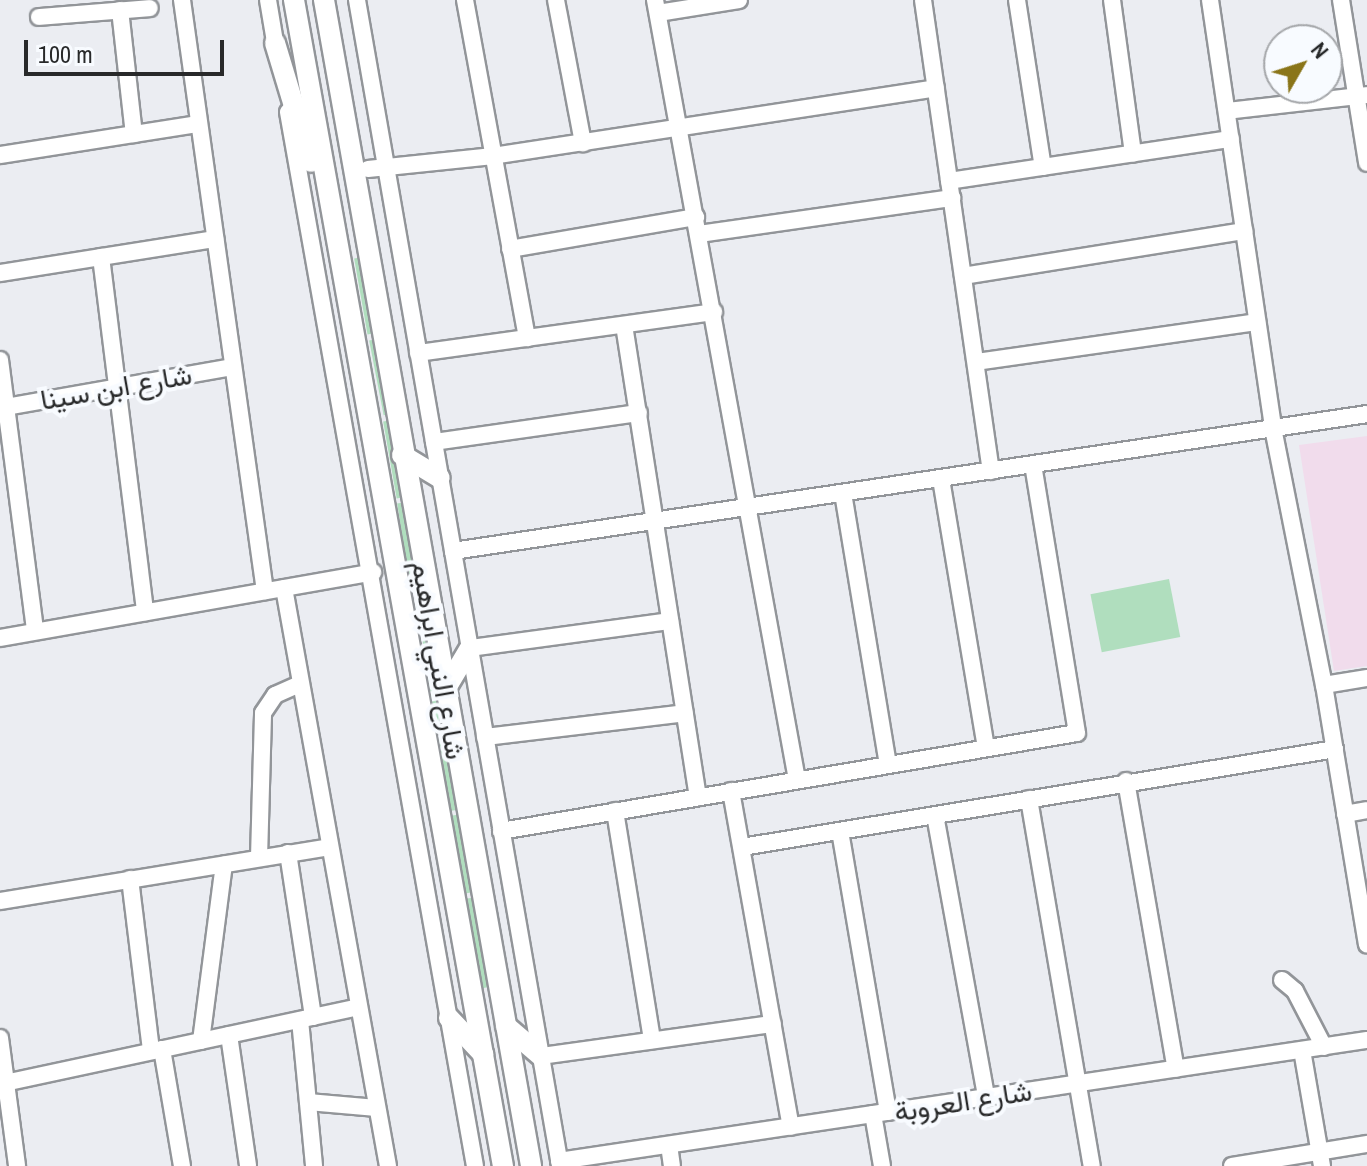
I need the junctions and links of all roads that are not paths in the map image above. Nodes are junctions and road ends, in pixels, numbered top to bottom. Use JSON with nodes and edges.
{"nodes":[{"id":1,"x":182,"y":0,"type":"edge"},
{"id":2,"x":268,"y":0,"type":"edge"},
{"id":3,"x":282,"y":0,"type":"edge"},
{"id":4,"x":294,"y":0,"type":"edge"},
{"id":5,"x":324,"y":0,"type":"edge"},
{"id":6,"x":337,"y":0,"type":"edge"},
{"id":7,"x":357,"y":0,"type":"edge"},
{"id":8,"x":465,"y":0,"type":"edge"},
{"id":9,"x":556,"y":0,"type":"edge"},
{"id":10,"x":739,"y":0,"type":"edge"},
{"id":11,"x":923,"y":0,"type":"edge"},
{"id":12,"x":1017,"y":0,"type":"edge"},
{"id":13,"x":1112,"y":0,"type":"edge"},
{"id":14,"x":1210,"y":0,"type":"edge"},
{"id":15,"x":1341,"y":0,"type":"edge"},
{"id":16,"x":656,"y":7,"type":"edge"},
{"id":17,"x":150,"y":8,"type":"dead end"},
{"id":18,"x":120,"y":10,"type":"junction"},
{"id":19,"x":39,"y":17,"type":"dead end"},
{"id":20,"x":275,"y":43,"type":"junction"},
{"id":21,"x":936,"y":88,"type":"junction"},
{"id":22,"x":1361,"y":96,"type":"edge"},
{"id":23,"x":1227,"y":111,"type":"junction"},
{"id":24,"x":199,"y":124,"type":"junction"},
{"id":25,"x":680,"y":129,"type":"junction"},
{"id":26,"x":134,"y":134,"type":"junction"},
{"id":27,"x":1231,"y":139,"type":"junction"},
{"id":28,"x":583,"y":143,"type":"junction"},
{"id":29,"x":1133,"y":154,"type":"junction"},
{"id":30,"x":0,"y":155,"type":"edge"},
{"id":31,"x":493,"y":156,"type":"junction"},
{"id":32,"x":318,"y":162,"type":"junction"},
{"id":33,"x":1367,"y":163,"type":"edge"},
{"id":34,"x":1043,"y":167,"type":"junction"},
{"id":35,"x":377,"y":169,"type":"junction"},
{"id":36,"x":950,"y":190,"type":"junction"},
{"id":37,"x":698,"y":226,"type":"junction"},
{"id":38,"x":1244,"y":231,"type":"junction"},
{"id":39,"x":215,"y":239,"type":"junction"},
{"id":40,"x":510,"y":249,"type":"junction"},
{"id":41,"x":101,"y":257,"type":"junction"},
{"id":42,"x":0,"y":273,"type":"edge"},
{"id":43,"x":963,"y":276,"type":"junction"},
{"id":44,"x":714,"y":312,"type":"junction"},
{"id":45,"x":1257,"y":322,"type":"junction"},
{"id":46,"x":624,"y":325,"type":"junction"},
{"id":47,"x":527,"y":338,"type":"junction"},
{"id":48,"x":418,"y":353,"type":"junction"},
{"id":49,"x":0,"y":360,"type":"edge"},
{"id":50,"x":976,"y":362,"type":"junction"},
{"id":51,"x":232,"y":367,"type":"junction"},
{"id":52,"x":388,"y":372,"type":"junction"},
{"id":53,"x":117,"y":387,"type":"junction"},
{"id":54,"x":3,"y":407,"type":"edge"},
{"id":55,"x":639,"y":413,"type":"junction"},
{"id":56,"x":1367,"y":414,"type":"edge"},
{"id":57,"x":1273,"y":428,"type":"junction"},
{"id":58,"x":434,"y":442,"type":"junction"},
{"id":59,"x":402,"y":455,"type":"junction"},
{"id":60,"x":1033,"y":465,"type":"junction"},
{"id":61,"x":991,"y":471,"type":"junction"},
{"id":62,"x":440,"y":478,"type":"junction"},
{"id":63,"x":941,"y":479,"type":"junction"},
{"id":64,"x":843,"y":493,"type":"junction"},
{"id":65,"x":751,"y":507,"type":"junction"},
{"id":66,"x":654,"y":521,"type":"junction"},
{"id":67,"x":453,"y":551,"type":"junction"},
{"id":68,"x":373,"y":572,"type":"junction"},
{"id":69,"x":284,"y":588,"type":"junction"},
{"id":70,"x":265,"y":591,"type":"junction"},
{"id":71,"x":145,"y":612,"type":"junction"},
{"id":72,"x":670,"y":621,"type":"junction"},
{"id":73,"x":35,"y":631,"type":"junction"},
{"id":74,"x":0,"y":638,"type":"edge"},
{"id":75,"x":470,"y":648,"type":"junction"},
{"id":76,"x":1367,"y":678,"type":"edge"},
{"id":77,"x":297,"y":685,"type":"junction"},
{"id":78,"x":1324,"y":685,"type":"junction"},
{"id":79,"x":445,"y":690,"type":"junction"},
{"id":80,"x":685,"y":713,"type":"junction"},
{"id":81,"x":485,"y":737,"type":"junction"},
{"id":82,"x":986,"y":747,"type":"junction"},
{"id":83,"x":1335,"y":749,"type":"junction"},
{"id":84,"x":888,"y":764,"type":"junction"},
{"id":85,"x":797,"y":780,"type":"junction"},
{"id":86,"x":1126,"y":781,"type":"junction"},
{"id":87,"x":731,"y":791,"type":"junction"},
{"id":88,"x":698,"y":797,"type":"junction"},
{"id":89,"x":1029,"y":799,"type":"junction"},
{"id":90,"x":1367,"y":810,"type":"edge"},
{"id":91,"x":615,"y":811,"type":"junction"},
{"id":92,"x":1345,"y":814,"type":"junction"},
{"id":93,"x":935,"y":815,"type":"junction"},
{"id":94,"x":501,"y":831,"type":"junction"},
{"id":95,"x":840,"y":831,"type":"junction"},
{"id":96,"x":328,"y":847,"type":"junction"},
{"id":97,"x":742,"y":847,"type":"junction"},
{"id":98,"x":288,"y":853,"type":"junction"},
{"id":99,"x":259,"y":858,"type":"junction"},
{"id":100,"x":224,"y":864,"type":"junction"},
{"id":101,"x":130,"y":879,"type":"junction"},
{"id":102,"x":0,"y":901,"type":"edge"},
{"id":103,"x":1367,"y":944,"type":"edge"},
{"id":104,"x":1282,"y":980,"type":"dead end"},
{"id":105,"x":358,"y":1007,"type":"junction"},
{"id":106,"x":306,"y":1018,"type":"junction"},
{"id":107,"x":449,"y":1018,"type":"junction"},
{"id":108,"x":773,"y":1024,"type":"junction"},
{"id":109,"x":506,"y":1026,"type":"junction"},
{"id":110,"x":229,"y":1035,"type":"junction"},
{"id":111,"x":0,"y":1038,"type":"edge"},
{"id":112,"x":652,"y":1040,"type":"junction"},
{"id":113,"x":1367,"y":1040,"type":"edge"},
{"id":114,"x":201,"y":1041,"type":"junction"},
{"id":115,"x":1324,"y":1047,"type":"junction"},
{"id":116,"x":157,"y":1050,"type":"junction"},
{"id":117,"x":1302,"y":1050,"type":"junction"},
{"id":118,"x":483,"y":1054,"type":"junction"},
{"id":119,"x":541,"y":1056,"type":"junction"},
{"id":120,"x":1176,"y":1069,"type":"junction"},
{"id":121,"x":3,"y":1083,"type":"edge"},
{"id":122,"x":1078,"y":1084,"type":"junction"},
{"id":123,"x":986,"y":1097,"type":"junction"},
{"id":124,"x":519,"y":1099,"type":"junction"},
{"id":125,"x":491,"y":1100,"type":"junction"},
{"id":126,"x":308,"y":1102,"type":"junction"},
{"id":127,"x":377,"y":1108,"type":"junction"},
{"id":128,"x":880,"y":1113,"type":"junction"},
{"id":129,"x":524,"y":1127,"type":"junction"},
{"id":130,"x":791,"y":1127,"type":"junction"},
{"id":131,"x":497,"y":1132,"type":"junction"},
{"id":132,"x":1367,"y":1144,"type":"edge"},
{"id":133,"x":669,"y":1145,"type":"junction"},
{"id":134,"x":1321,"y":1159,"type":"edge"},
{"id":135,"x":559,"y":1164,"type":"edge"},
{"id":136,"x":17,"y":1166,"type":"edge"},
{"id":137,"x":182,"y":1166,"type":"edge"},
{"id":138,"x":248,"y":1166,"type":"edge"},
{"id":139,"x":314,"y":1166,"type":"edge"},
{"id":140,"x":388,"y":1166,"type":"edge"},
{"id":141,"x":475,"y":1166,"type":"edge"},
{"id":142,"x":503,"y":1166,"type":"edge"},
{"id":143,"x":531,"y":1166,"type":"edge"},
{"id":144,"x":672,"y":1166,"type":"edge"},
{"id":145,"x":882,"y":1166,"type":"edge"},
{"id":146,"x":1092,"y":1166,"type":"edge"},
{"id":147,"x":1232,"y":1166,"type":"edge"}],
"edges":[{"from":1,"to":24,"type":"street"},
{"from":2,"to":20,"type":"street"},
{"from":3,"to":32,"type":"main road"},
{"from":4,"to":32,"type":"main road"},
{"from":5,"to":52,"type":"main road","name":"شارع النبي ابراهيم"},
{"from":6,"to":35,"type":"main road"},
{"from":7,"to":35,"type":"street"},
{"from":8,"to":31,"type":"street"},
{"from":9,"to":28,"type":"street"},
{"from":10,"to":16,"type":"street"},
{"from":11,"to":21,"type":"street"},
{"from":12,"to":34,"type":"street"},
{"from":13,"to":29,"type":"street"},
{"from":14,"to":23,"type":"street"},
{"from":15,"to":22,"type":"street"},
{"from":16,"to":25,"type":"street"},
{"from":17,"to":18,"type":"street"},
{"from":18,"to":19,"type":"street"},
{"from":18,"to":26,"type":"street"},
{"from":20,"to":32,"type":"main road"},
{"from":20,"to":68,"type":"street"},
{"from":21,"to":25,"type":"street"},
{"from":21,"to":36,"type":"street"},
{"from":22,"to":23,"type":"street"},
{"from":22,"to":33,"type":"street"},
{"from":23,"to":27,"type":"street"},
{"from":24,"to":26,"type":"street"},
{"from":24,"to":39,"type":"street"},
{"from":25,"to":28,"type":"street"},
{"from":25,"to":37,"type":"street"},
{"from":26,"to":30,"type":"street"},
{"from":27,"to":29,"type":"street"},
{"from":27,"to":38,"type":"street"},
{"from":28,"to":31,"type":"street"},
{"from":29,"to":34,"type":"street"},
{"from":31,"to":35,"type":"street"},
{"from":31,"to":40,"type":"street"},
{"from":32,"to":118,"type":"main road","name":"شارع النبي ابراهيم"},
{"from":34,"to":36,"type":"street"},
{"from":35,"to":48,"type":"street"},
{"from":35,"to":52,"type":"main road"},
{"from":36,"to":37,"type":"street"},
{"from":36,"to":43,"type":"street"},
{"from":37,"to":40,"type":"street"},
{"from":37,"to":44,"type":"street"},
{"from":38,"to":43,"type":"street"},
{"from":38,"to":45,"type":"street"},
{"from":39,"to":41,"type":"street"},
{"from":39,"to":51,"type":"street"},
{"from":40,"to":47,"type":"street"},
{"from":41,"to":42,"type":"street"},
{"from":41,"to":53,"type":"street"},
{"from":43,"to":50,"type":"street"},
{"from":44,"to":46,"type":"street"},
{"from":44,"to":65,"type":"street"},
{"from":45,"to":50,"type":"street"},
{"from":45,"to":57,"type":"street"},
{"from":46,"to":47,"type":"street"},
{"from":46,"to":55,"type":"street"},
{"from":47,"to":48,"type":"street"},
{"from":48,"to":58,"type":"street"},
{"from":49,"to":54,"type":"street"},
{"from":50,"to":61,"type":"street"},
{"from":51,"to":53,"type":"street","name":"شارع ابن سينا"},
{"from":51,"to":70,"type":"street"},
{"from":52,"to":59,"type":"main road","name":"شارع النبي ابراهيم"},
{"from":53,"to":54,"type":"street","name":"شارع ابن سينا"},
{"from":53,"to":71,"type":"street"},
{"from":54,"to":73,"type":"street"},
{"from":55,"to":58,"type":"street"},
{"from":55,"to":66,"type":"street"},
{"from":56,"to":57,"type":"street"},
{"from":57,"to":60,"type":"street"},
{"from":57,"to":78,"type":"street"},
{"from":58,"to":62,"type":"street"},
{"from":59,"to":62,"type":"main road"},
{"from":59,"to":79,"type":"main road","name":"شارع النبي ابراهيم"},
{"from":60,"to":61,"type":"street"},
{"from":60,"to":82,"type":"street"},
{"from":61,"to":63,"type":"street"},
{"from":62,"to":67,"type":"street"},
{"from":63,"to":64,"type":"street"},
{"from":63,"to":82,"type":"street"},
{"from":64,"to":65,"type":"street"},
{"from":64,"to":84,"type":"street"},
{"from":65,"to":66,"type":"street"},
{"from":65,"to":85,"type":"street"},
{"from":66,"to":67,"type":"street"},
{"from":66,"to":72,"type":"street"},
{"from":67,"to":75,"type":"street"},
{"from":68,"to":69,"type":"street"},
{"from":68,"to":107,"type":"street"},
{"from":69,"to":70,"type":"street"},
{"from":69,"to":77,"type":"street"},
{"from":70,"to":71,"type":"street"},
{"from":71,"to":73,"type":"street"},
{"from":72,"to":75,"type":"street"},
{"from":72,"to":80,"type":"street"},
{"from":73,"to":74,"type":"street"},
{"from":75,"to":79,"type":"main road"},
{"from":75,"to":81,"type":"street"},
{"from":76,"to":78,"type":"street"},
{"from":77,"to":96,"type":"street"},
{"from":77,"to":99,"type":"street"},
{"from":78,"to":83,"type":"street"},
{"from":79,"to":109,"type":"main road","name":"شارع النبي ابراهيم"},
{"from":80,"to":81,"type":"street"},
{"from":80,"to":88,"type":"street"},
{"from":81,"to":94,"type":"street"},
{"from":82,"to":84,"type":"street"},
{"from":83,"to":86,"type":"street"},
{"from":83,"to":92,"type":"street"},
{"from":84,"to":85,"type":"street"},
{"from":85,"to":87,"type":"street"},
{"from":86,"to":89,"type":"street"},
{"from":86,"to":120,"type":"street"},
{"from":87,"to":88,"type":"street"},
{"from":87,"to":97,"type":"street"},
{"from":88,"to":91,"type":"street"},
{"from":89,"to":93,"type":"street"},
{"from":89,"to":122,"type":"street"},
{"from":90,"to":92,"type":"street"},
{"from":91,"to":94,"type":"street"},
{"from":91,"to":112,"type":"street"},
{"from":92,"to":103,"type":"street"},
{"from":93,"to":95,"type":"street"},
{"from":93,"to":123,"type":"street"},
{"from":94,"to":119,"type":"street"},
{"from":95,"to":97,"type":"street"},
{"from":95,"to":128,"type":"street"},
{"from":96,"to":98,"type":"street"},
{"from":96,"to":105,"type":"street"},
{"from":97,"to":108,"type":"street"},
{"from":98,"to":99,"type":"street"},
{"from":98,"to":106,"type":"street"},
{"from":99,"to":100,"type":"street"},
{"from":100,"to":101,"type":"street"},
{"from":100,"to":114,"type":"street"},
{"from":101,"to":102,"type":"street"},
{"from":101,"to":116,"type":"street"},
{"from":104,"to":115,"type":"street"},
{"from":105,"to":106,"type":"street"},
{"from":105,"to":127,"type":"street"},
{"from":106,"to":110,"type":"street"},
{"from":106,"to":126,"type":"street"},
{"from":107,"to":118,"type":"main road"},
{"from":107,"to":141,"type":"street"},
{"from":108,"to":112,"type":"street"},
{"from":108,"to":130,"type":"street"},
{"from":109,"to":119,"type":"main road"},
{"from":109,"to":124,"type":"main road","name":"شارع النبي ابراهيم"},
{"from":110,"to":114,"type":"street"},
{"from":110,"to":138,"type":"street"},
{"from":111,"to":121,"type":"street"},
{"from":112,"to":119,"type":"street"},
{"from":113,"to":115,"type":"street","name":"شارع العروبة"},
{"from":114,"to":116,"type":"street"},
{"from":115,"to":117,"type":"street","name":"شارع العروبة"},
{"from":116,"to":121,"type":"street"},
{"from":116,"to":137,"type":"street"},
{"from":117,"to":120,"type":"street","name":"شارع العروبة"},
{"from":117,"to":134,"type":"street"},
{"from":118,"to":125,"type":"main road","name":"شارع النبي ابراهيم"},
{"from":119,"to":135,"type":"street"},
{"from":120,"to":122,"type":"street","name":"شارع العروبة"},
{"from":121,"to":136,"type":"street"},
{"from":122,"to":123,"type":"street","name":"شارع العروبة"},
{"from":122,"to":146,"type":"street"},
{"from":123,"to":128,"type":"street","name":"شارع العروبة"},
{"from":124,"to":125,"type":"main road"},
{"from":124,"to":129,"type":"main road","name":"شارع النبي ابراهيم"},
{"from":125,"to":131,"type":"main road","name":"شارع النبي ابراهيم"},
{"from":126,"to":127,"type":"street"},
{"from":126,"to":139,"type":"street"},
{"from":127,"to":140,"type":"street"},
{"from":128,"to":130,"type":"street","name":"شارع العروبة"},
{"from":128,"to":145,"type":"street"},
{"from":129,"to":131,"type":"main road"},
{"from":129,"to":143,"type":"main road","name":"شارع النبي ابراهيم"},
{"from":130,"to":133,"type":"street","name":"شارع العروبة"},
{"from":131,"to":142,"type":"main road","name":"شارع النبي ابراهيم"},
{"from":132,"to":134,"type":"street"},
{"from":133,"to":135,"type":"street","name":"شارع العروبة"},
{"from":133,"to":144,"type":"street"},
{"from":134,"to":147,"type":"street"}]}
